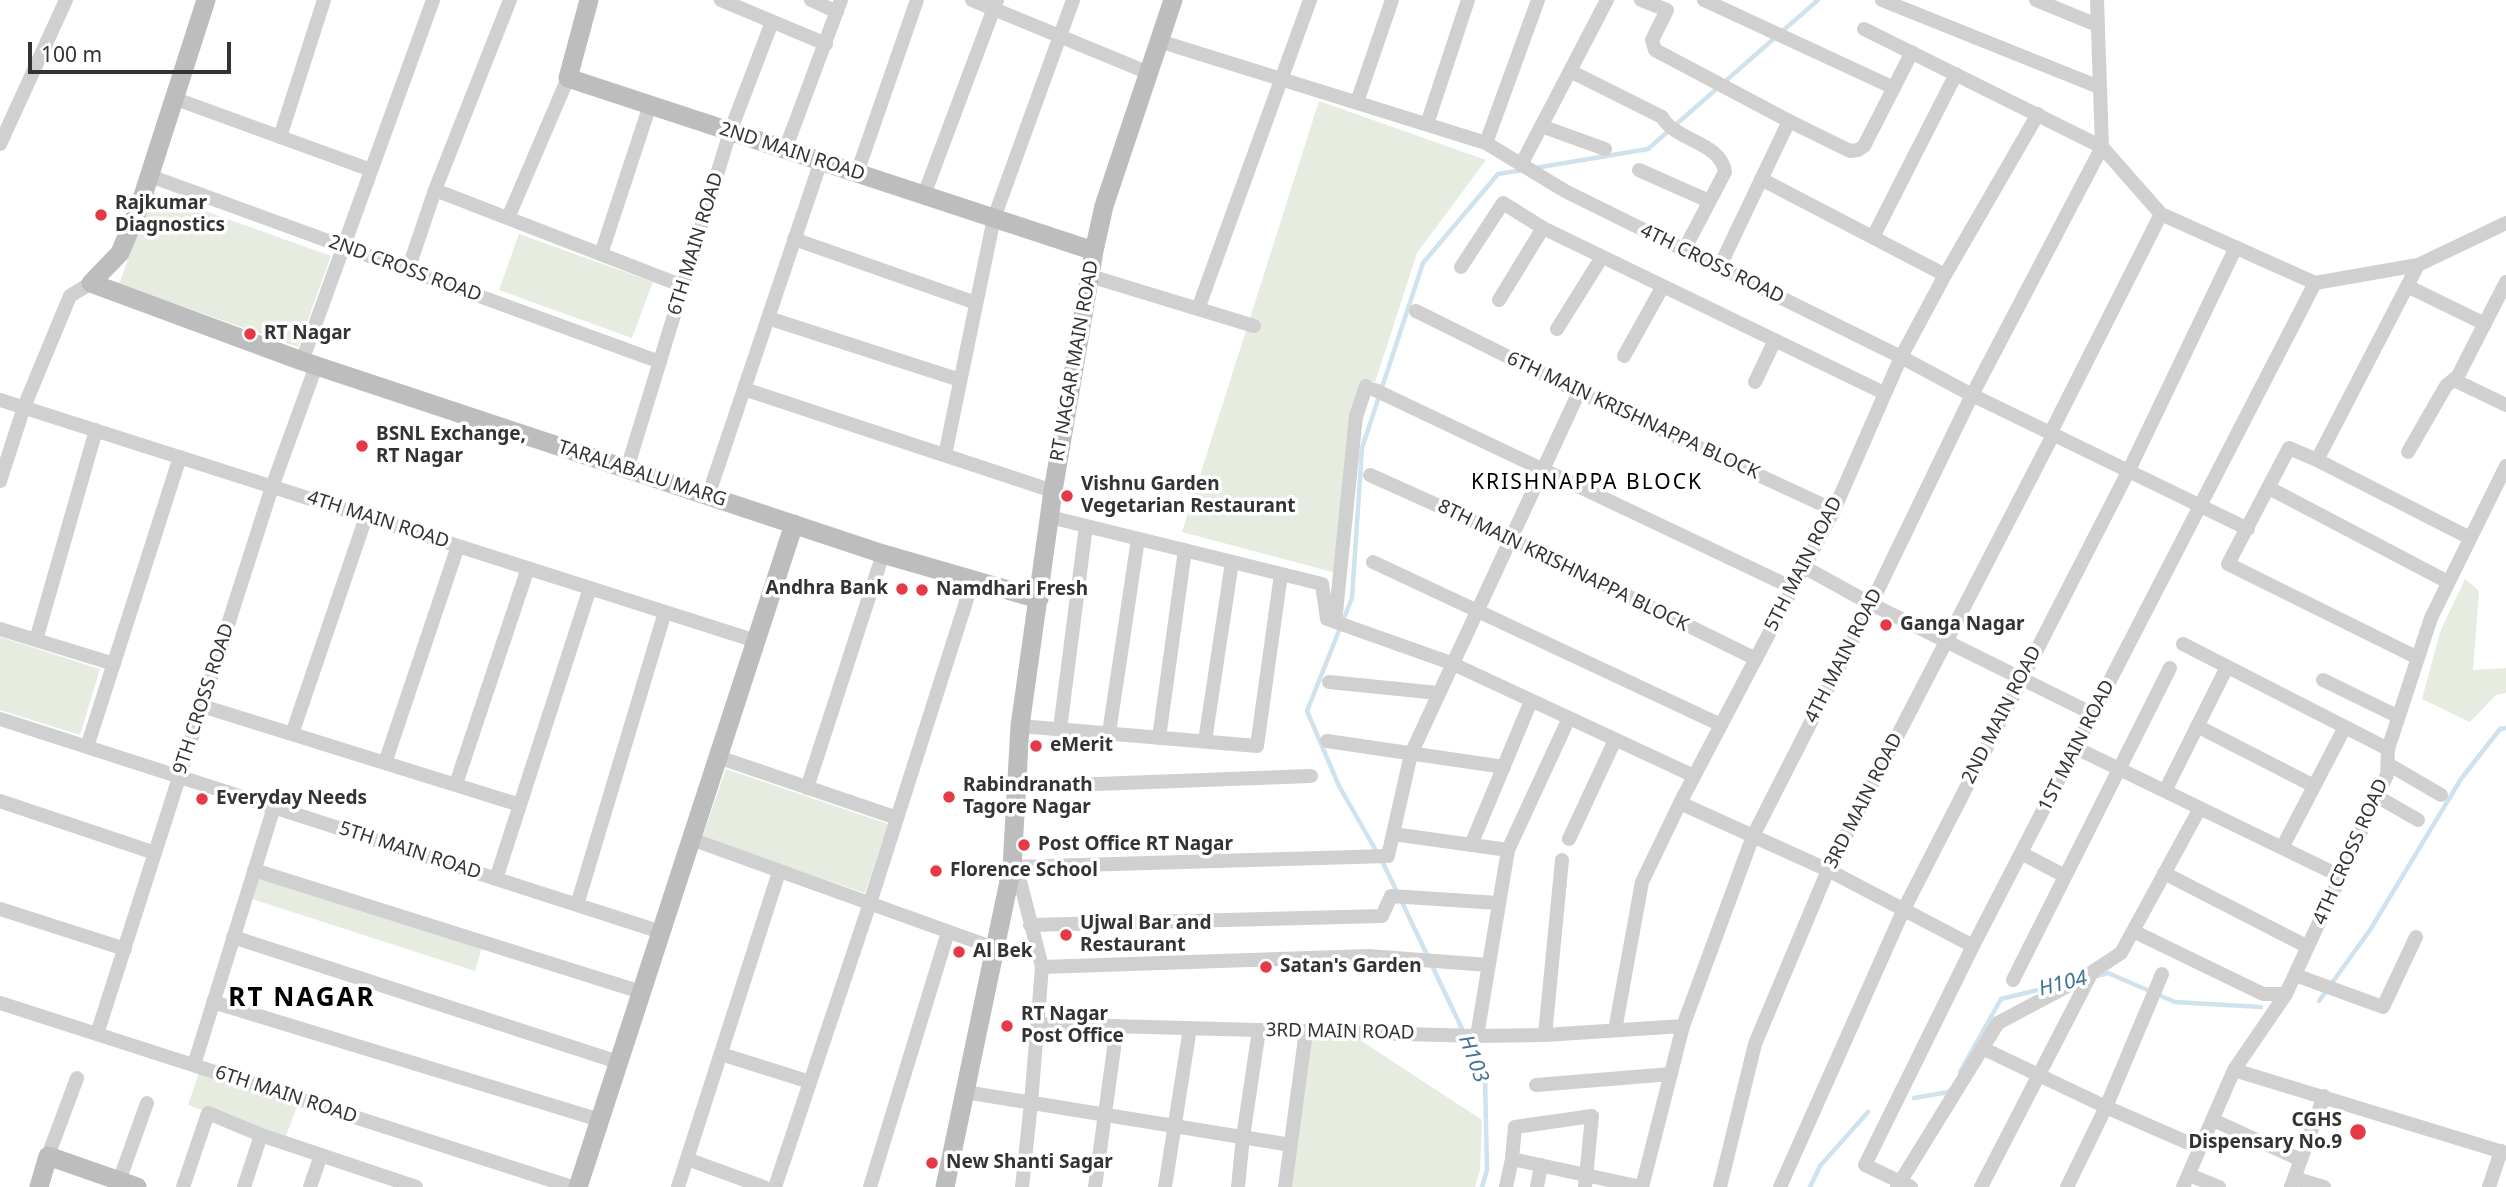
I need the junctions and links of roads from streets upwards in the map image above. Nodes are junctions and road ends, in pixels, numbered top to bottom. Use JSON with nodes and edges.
{"nodes":[{"id":1,"x":66,"y":0,"type":"edge"},
{"id":2,"x":206,"y":0,"type":"edge"},
{"id":3,"x":324,"y":0,"type":"edge"},
{"id":4,"x":433,"y":0,"type":"edge"},
{"id":5,"x":509,"y":0,"type":"edge"},
{"id":6,"x":589,"y":0,"type":"edge"},
{"id":7,"x":721,"y":0,"type":"edge"},
{"id":8,"x":811,"y":0,"type":"edge"},
{"id":9,"x":917,"y":0,"type":"edge"},
{"id":10,"x":972,"y":0,"type":"edge"},
{"id":11,"x":1073,"y":0,"type":"edge"},
{"id":12,"x":1174,"y":0,"type":"edge"},
{"id":13,"x":1310,"y":0,"type":"edge"},
{"id":14,"x":1392,"y":0,"type":"edge"},
{"id":15,"x":1468,"y":0,"type":"edge"},
{"id":16,"x":1538,"y":0,"type":"edge"},
{"id":17,"x":1607,"y":0,"type":"edge"},
{"id":18,"x":1641,"y":0,"type":"edge"},
{"id":19,"x":1704,"y":0,"type":"edge"},
{"id":20,"x":1882,"y":0,"type":"edge"},
{"id":21,"x":2036,"y":0,"type":"edge"},
{"id":22,"x":2097,"y":0,"type":"edge"},
{"id":23,"x":995,"y":4,"type":"edge"},
{"id":24,"x":1671,"y":5,"type":"edge"},
{"id":25,"x":839,"y":6,"type":"edge"},
{"id":26,"x":772,"y":22,"type":"junction"},
{"id":27,"x":2096,"y":25,"type":"junction"},
{"id":28,"x":1864,"y":29,"type":"dead end"},
{"id":29,"x":1061,"y":35,"type":"junction"},
{"id":30,"x":1159,"y":41,"type":"junction"},
{"id":31,"x":826,"y":44,"type":"junction"},
{"id":32,"x":1912,"y":52,"type":"junction"},
{"id":33,"x":1570,"y":71,"type":"junction"},
{"id":34,"x":1149,"y":73,"type":"junction"},
{"id":35,"x":1956,"y":74,"type":"junction"},
{"id":36,"x":568,"y":78,"type":"junction"},
{"id":37,"x":1282,"y":78,"type":"junction"},
{"id":38,"x":2099,"y":87,"type":"junction"},
{"id":39,"x":1894,"y":88,"type":"junction"},
{"id":40,"x":176,"y":99,"type":"junction"},
{"id":41,"x":1357,"y":102,"type":"junction"},
{"id":42,"x":650,"y":105,"type":"junction"},
{"id":43,"x":2038,"y":114,"type":"junction"},
{"id":44,"x":1789,"y":121,"type":"junction"},
{"id":45,"x":1427,"y":124,"type":"junction"},
{"id":46,"x":1541,"y":126,"type":"junction"},
{"id":47,"x":730,"y":132,"type":"junction"},
{"id":48,"x":280,"y":137,"type":"junction"},
{"id":49,"x":1486,"y":143,"type":"junction"},
{"id":50,"x":0,"y":144,"type":"edge"},
{"id":51,"x":2102,"y":147,"type":"junction"},
{"id":52,"x":1605,"y":149,"type":"dead end"},
{"id":53,"x":785,"y":150,"type":"junction"},
{"id":54,"x":821,"y":161,"type":"junction"},
{"id":55,"x":1526,"y":168,"type":"junction"},
{"id":56,"x":371,"y":170,"type":"junction"},
{"id":57,"x":1639,"y":170,"type":"dead end"},
{"id":58,"x":857,"y":173,"type":"junction"},
{"id":59,"x":150,"y":176,"type":"junction"},
{"id":60,"x":1761,"y":179,"type":"junction"},
{"id":61,"x":435,"y":190,"type":"junction"},
{"id":62,"x":924,"y":195,"type":"junction"},
{"id":63,"x":1709,"y":201,"type":"junction"},
{"id":64,"x":2161,"y":214,"type":"junction"},
{"id":65,"x":508,"y":218,"type":"junction"},
{"id":66,"x":994,"y":218,"type":"junction"},
{"id":67,"x":2506,"y":223,"type":"edge"},
{"id":68,"x":1543,"y":228,"type":"junction"},
{"id":69,"x":1873,"y":237,"type":"junction"},
{"id":70,"x":794,"y":239,"type":"junction"},
{"id":71,"x":343,"y":246,"type":"junction"},
{"id":72,"x":2236,"y":247,"type":"junction"},
{"id":73,"x":1684,"y":250,"type":"junction"},
{"id":74,"x":1094,"y":251,"type":"junction"},
{"id":75,"x":601,"y":254,"type":"junction"},
{"id":76,"x":1602,"y":257,"type":"junction"},
{"id":77,"x":2417,"y":265,"type":"junction"},
{"id":78,"x":1461,"y":267,"type":"dead end"},
{"id":79,"x":1719,"y":268,"type":"junction"},
{"id":80,"x":408,"y":270,"type":"junction"},
{"id":81,"x":1945,"y":275,"type":"junction"},
{"id":82,"x":1090,"y":276,"type":"junction"},
{"id":83,"x":2506,"y":282,"type":"edge"},
{"id":84,"x":91,"y":283,"type":"junction"},
{"id":85,"x":2315,"y":283,"type":"junction"},
{"id":86,"x":683,"y":286,"type":"junction"},
{"id":87,"x":1663,"y":286,"type":"junction"},
{"id":88,"x":2407,"y":286,"type":"junction"},
{"id":89,"x":1499,"y":300,"type":"dead end"},
{"id":90,"x":976,"y":303,"type":"junction"},
{"id":91,"x":1198,"y":309,"type":"junction"},
{"id":92,"x":1416,"y":311,"type":"dead end"},
{"id":93,"x":768,"y":317,"type":"junction"},
{"id":94,"x":2484,"y":324,"type":"junction"},
{"id":95,"x":1254,"y":326,"type":"dead end"},
{"id":96,"x":1557,"y":329,"type":"dead end"},
{"id":97,"x":1775,"y":340,"type":"junction"},
{"id":98,"x":1624,"y":356,"type":"dead end"},
{"id":99,"x":1901,"y":357,"type":"junction"},
{"id":100,"x":660,"y":362,"type":"junction"},
{"id":101,"x":309,"y":364,"type":"junction"},
{"id":102,"x":960,"y":380,"type":"junction"},
{"id":103,"x":2454,"y":380,"type":"junction"},
{"id":104,"x":1755,"y":382,"type":"dead end"},
{"id":105,"x":744,"y":389,"type":"junction"},
{"id":106,"x":1579,"y":392,"type":"junction"},
{"id":107,"x":1885,"y":393,"type":"junction"},
{"id":108,"x":1972,"y":395,"type":"junction"},
{"id":109,"x":0,"y":400,"type":"edge"},
{"id":110,"x":2506,"y":405,"type":"edge"},
{"id":111,"x":24,"y":407,"type":"junction"},
{"id":112,"x":96,"y":430,"type":"junction"},
{"id":113,"x":2052,"y":433,"type":"junction"},
{"id":114,"x":2408,"y":452,"type":"dead end"},
{"id":115,"x":945,"y":455,"type":"junction"},
{"id":116,"x":180,"y":457,"type":"junction"},
{"id":117,"x":2317,"y":460,"type":"junction"},
{"id":118,"x":2506,"y":466,"type":"edge"},
{"id":119,"x":627,"y":469,"type":"junction"},
{"id":120,"x":1542,"y":469,"type":"junction"},
{"id":121,"x":2129,"y":470,"type":"junction"},
{"id":122,"x":1370,"y":475,"type":"dead end"},
{"id":123,"x":0,"y":481,"type":"edge"},
{"id":124,"x":272,"y":487,"type":"junction"},
{"id":125,"x":2269,"y":488,"type":"junction"},
{"id":126,"x":1053,"y":491,"type":"junction"},
{"id":127,"x":708,"y":496,"type":"junction"},
{"id":128,"x":2201,"y":506,"type":"junction"},
{"id":129,"x":1834,"y":510,"type":"junction"},
{"id":130,"x":366,"y":517,"type":"junction"},
{"id":131,"x":1050,"y":517,"type":"junction"},
{"id":132,"x":794,"y":524,"type":"junction"},
{"id":133,"x":1086,"y":527,"type":"junction"},
{"id":134,"x":2248,"y":529,"type":"junction"},
{"id":135,"x":1510,"y":538,"type":"junction"},
{"id":136,"x":2470,"y":538,"type":"junction"},
{"id":137,"x":1138,"y":539,"type":"junction"},
{"id":138,"x":458,"y":546,"type":"junction"},
{"id":139,"x":1185,"y":550,"type":"junction"},
{"id":140,"x":883,"y":554,"type":"junction"},
{"id":141,"x":1232,"y":562,"type":"junction"},
{"id":142,"x":1373,"y":562,"type":"dead end"},
{"id":143,"x":1804,"y":567,"type":"junction"},
{"id":144,"x":528,"y":568,"type":"junction"},
{"id":145,"x":1281,"y":574,"type":"junction"},
{"id":146,"x":973,"y":580,"type":"junction"},
{"id":147,"x":2448,"y":582,"type":"junction"},
{"id":148,"x":590,"y":588,"type":"junction"},
{"id":149,"x":1793,"y":588,"type":"junction"},
{"id":150,"x":1039,"y":599,"type":"junction"},
{"id":151,"x":1871,"y":604,"type":"junction"},
{"id":152,"x":1476,"y":610,"type":"junction"},
{"id":153,"x":664,"y":612,"type":"junction"},
{"id":154,"x":1344,"y":625,"type":"junction"},
{"id":155,"x":0,"y":629,"type":"edge"},
{"id":156,"x":36,"y":640,"type":"junction"},
{"id":157,"x":1946,"y":640,"type":"junction"},
{"id":158,"x":755,"y":641,"type":"junction"},
{"id":159,"x":2183,"y":644,"type":"dead end"},
{"id":160,"x":2418,"y":658,"type":"junction"},
{"id":161,"x":1756,"y":659,"type":"junction"},
{"id":162,"x":1451,"y":663,"type":"junction"},
{"id":163,"x":114,"y":664,"type":"junction"},
{"id":164,"x":2227,"y":667,"type":"junction"},
{"id":165,"x":2170,"y":668,"type":"dead end"},
{"id":166,"x":2021,"y":677,"type":"junction"},
{"id":167,"x":2323,"y":680,"type":"dead end"},
{"id":168,"x":1329,"y":682,"type":"dead end"},
{"id":169,"x":1438,"y":693,"type":"junction"},
{"id":170,"x":1531,"y":701,"type":"junction"},
{"id":171,"x":202,"y":706,"type":"junction"},
{"id":172,"x":2094,"y":714,"type":"junction"},
{"id":173,"x":2398,"y":716,"type":"junction"},
{"id":174,"x":1569,"y":718,"type":"junction"},
{"id":175,"x":0,"y":719,"type":"edge"},
{"id":176,"x":1721,"y":725,"type":"junction"},
{"id":177,"x":1020,"y":726,"type":"junction"},
{"id":178,"x":2197,"y":726,"type":"junction"},
{"id":179,"x":2345,"y":727,"type":"junction"},
{"id":180,"x":1060,"y":729,"type":"junction"},
{"id":181,"x":1109,"y":733,"type":"junction"},
{"id":182,"x":292,"y":734,"type":"junction"},
{"id":183,"x":1159,"y":737,"type":"junction"},
{"id":184,"x":1615,"y":740,"type":"junction"},
{"id":185,"x":1205,"y":741,"type":"junction"},
{"id":186,"x":1327,"y":741,"type":"dead end"},
{"id":187,"x":87,"y":747,"type":"junction"},
{"id":188,"x":2076,"y":748,"type":"junction"},
{"id":189,"x":1411,"y":754,"type":"junction"},
{"id":190,"x":2388,"y":756,"type":"junction"},
{"id":191,"x":718,"y":757,"type":"junction"},
{"id":192,"x":384,"y":763,"type":"junction"},
{"id":193,"x":1504,"y":767,"type":"junction"},
{"id":194,"x":2119,"y":768,"type":"junction"},
{"id":195,"x":1311,"y":776,"type":"dead end"},
{"id":196,"x":1694,"y":776,"type":"junction"},
{"id":197,"x":180,"y":777,"type":"junction"},
{"id":198,"x":456,"y":784,"type":"junction"},
{"id":199,"x":2314,"y":786,"type":"junction"},
{"id":200,"x":1016,"y":787,"type":"junction"},
{"id":201,"x":807,"y":788,"type":"junction"},
{"id":202,"x":2165,"y":791,"type":"junction"},
{"id":203,"x":2441,"y":794,"type":"dead end"},
{"id":204,"x":2378,"y":797,"type":"junction"},
{"id":205,"x":0,"y":801,"type":"edge"},
{"id":206,"x":1680,"y":803,"type":"junction"},
{"id":207,"x":520,"y":805,"type":"junction"},
{"id":208,"x":274,"y":807,"type":"junction"},
{"id":209,"x":2200,"y":808,"type":"junction"},
{"id":210,"x":897,"y":818,"type":"junction"},
{"id":211,"x":2418,"y":820,"type":"dead end"},
{"id":212,"x":1393,"y":834,"type":"junction"},
{"id":213,"x":1753,"y":836,"type":"junction"},
{"id":214,"x":691,"y":839,"type":"junction"},
{"id":215,"x":1569,"y":839,"type":"dead end"},
{"id":216,"x":1471,"y":845,"type":"junction"},
{"id":217,"x":2282,"y":848,"type":"junction"},
{"id":218,"x":1508,"y":850,"type":"junction"},
{"id":219,"x":155,"y":853,"type":"junction"},
{"id":220,"x":2021,"y":853,"type":"junction"},
{"id":221,"x":1562,"y":860,"type":"dead end"},
{"id":222,"x":1012,"y":867,"type":"junction"},
{"id":223,"x":254,"y":870,"type":"junction"},
{"id":224,"x":1828,"y":870,"type":"junction"},
{"id":225,"x":779,"y":872,"type":"junction"},
{"id":226,"x":2164,"y":873,"type":"junction"},
{"id":227,"x":2065,"y":876,"type":"junction"},
{"id":228,"x":2340,"y":876,"type":"junction"},
{"id":229,"x":496,"y":879,"type":"junction"},
{"id":230,"x":1498,"y":903,"type":"junction"},
{"id":231,"x":870,"y":904,"type":"junction"},
{"id":232,"x":577,"y":905,"type":"junction"},
{"id":233,"x":0,"y":909,"type":"edge"},
{"id":234,"x":1903,"y":911,"type":"junction"},
{"id":235,"x":1030,"y":925,"type":"junction"},
{"id":236,"x":2133,"y":931,"type":"junction"},
{"id":237,"x":661,"y":932,"type":"junction"},
{"id":238,"x":948,"y":932,"type":"junction"},
{"id":239,"x":233,"y":937,"type":"junction"},
{"id":240,"x":2416,"y":937,"type":"dead end"},
{"id":241,"x":1973,"y":946,"type":"junction"},
{"id":242,"x":2308,"y":947,"type":"junction"},
{"id":243,"x":994,"y":948,"type":"junction"},
{"id":244,"x":124,"y":949,"type":"junction"},
{"id":245,"x":1489,"y":965,"type":"junction"},
{"id":246,"x":1042,"y":967,"type":"junction"},
{"id":247,"x":2295,"y":975,"type":"junction"},
{"id":248,"x":2090,"y":976,"type":"junction"},
{"id":249,"x":2013,"y":980,"type":"dead end"},
{"id":250,"x":2157,"y":987,"type":"dead end"},
{"id":251,"x":641,"y":992,"type":"junction"},
{"id":252,"x":2286,"y":994,"type":"junction"},
{"id":253,"x":213,"y":1002,"type":"junction"},
{"id":254,"x":0,"y":1003,"type":"edge"},
{"id":255,"x":1038,"y":1024,"type":"junction"},
{"id":256,"x":1117,"y":1026,"type":"junction"},
{"id":257,"x":1683,"y":1026,"type":"junction"},
{"id":258,"x":1191,"y":1028,"type":"junction"},
{"id":259,"x":1259,"y":1030,"type":"junction"},
{"id":260,"x":1615,"y":1030,"type":"junction"},
{"id":261,"x":1306,"y":1031,"type":"junction"},
{"id":262,"x":97,"y":1034,"type":"junction"},
{"id":263,"x":1469,"y":1035,"type":"junction"},
{"id":264,"x":1545,"y":1035,"type":"junction"},
{"id":265,"x":1982,"y":1048,"type":"junction"},
{"id":266,"x":721,"y":1054,"type":"junction"},
{"id":267,"x":618,"y":1062,"type":"junction"},
{"id":268,"x":194,"y":1065,"type":"junction"},
{"id":269,"x":2234,"y":1070,"type":"junction"},
{"id":270,"x":1671,"y":1074,"type":"junction"},
{"id":271,"x":2038,"y":1074,"type":"junction"},
{"id":272,"x":77,"y":1078,"type":"dead end"},
{"id":273,"x":810,"y":1082,"type":"junction"},
{"id":274,"x":1536,"y":1085,"type":"dead end"},
{"id":275,"x":965,"y":1092,"type":"junction"},
{"id":276,"x":2324,"y":1097,"type":"junction"},
{"id":277,"x":147,"y":1103,"type":"dead end"},
{"id":278,"x":1031,"y":1103,"type":"junction"},
{"id":279,"x":2106,"y":1107,"type":"junction"},
{"id":280,"x":1105,"y":1114,"type":"junction"},
{"id":281,"x":600,"y":1120,"type":"junction"},
{"id":282,"x":2213,"y":1120,"type":"junction"},
{"id":283,"x":1175,"y":1126,"type":"junction"},
{"id":284,"x":261,"y":1135,"type":"junction"},
{"id":285,"x":1243,"y":1137,"type":"junction"},
{"id":286,"x":1290,"y":1145,"type":"junction"},
{"id":287,"x":2200,"y":1148,"type":"junction"},
{"id":288,"x":2503,"y":1152,"type":"edge"},
{"id":289,"x":321,"y":1155,"type":"junction"},
{"id":290,"x":48,"y":1156,"type":"junction"},
{"id":291,"x":687,"y":1159,"type":"junction"},
{"id":292,"x":1512,"y":1159,"type":"junction"},
{"id":293,"x":2301,"y":1160,"type":"junction"},
{"id":294,"x":1541,"y":1165,"type":"junction"},
{"id":295,"x":377,"y":1181,"type":"edge"},
{"id":296,"x":1586,"y":1181,"type":"edge"},
{"id":297,"x":2186,"y":1181,"type":"edge"},
{"id":298,"x":2292,"y":1183,"type":"edge"},
{"id":299,"x":124,"y":1185,"type":"edge"},
{"id":300,"x":1902,"y":1185,"type":"edge"},
{"id":301,"x":38,"y":1187,"type":"edge"},
{"id":302,"x":183,"y":1187,"type":"edge"},
{"id":303,"x":244,"y":1187,"type":"edge"},
{"id":304,"x":310,"y":1187,"type":"edge"},
{"id":305,"x":416,"y":1187,"type":"edge"},
{"id":306,"x":572,"y":1187,"type":"edge"},
{"id":307,"x":578,"y":1187,"type":"edge"},
{"id":308,"x":678,"y":1187,"type":"edge"},
{"id":309,"x":764,"y":1187,"type":"edge"},
{"id":310,"x":775,"y":1187,"type":"edge"},
{"id":311,"x":870,"y":1187,"type":"edge"},
{"id":312,"x":945,"y":1187,"type":"edge"},
{"id":313,"x":1021,"y":1187,"type":"edge"},
{"id":314,"x":1095,"y":1187,"type":"edge"},
{"id":315,"x":1166,"y":1187,"type":"edge"},
{"id":316,"x":1238,"y":1187,"type":"edge"},
{"id":317,"x":1285,"y":1187,"type":"edge"},
{"id":318,"x":1506,"y":1187,"type":"edge"},
{"id":319,"x":1538,"y":1187,"type":"edge"},
{"id":320,"x":1642,"y":1187,"type":"edge"},
{"id":321,"x":1720,"y":1187,"type":"edge"},
{"id":322,"x":1780,"y":1187,"type":"edge"},
{"id":323,"x":1981,"y":1187,"type":"edge"},
{"id":324,"x":2067,"y":1187,"type":"edge"},
{"id":325,"x":2219,"y":1187,"type":"edge"},
{"id":326,"x":2324,"y":1187,"type":"edge"},
{"id":327,"x":2490,"y":1187,"type":"edge"}],
"edges":[{"from":1,"to":50,"type":"street"},
{"from":2,"to":40,"type":"street"},
{"from":3,"to":48,"type":"street"},
{"from":4,"to":56,"type":"street","name":"9TH CROSS ROAD"},
{"from":5,"to":61,"type":"street"},
{"from":6,"to":36,"type":"street"},
{"from":7,"to":26,"type":"street"},
{"from":8,"to":25,"type":"street"},
{"from":9,"to":58,"type":"street"},
{"from":10,"to":23,"type":"street"},
{"from":11,"to":29,"type":"street"},
{"from":12,"to":30,"type":"street","name":"RT NAGAR MAIN ROAD"},
{"from":13,"to":37,"type":"street"},
{"from":14,"to":41,"type":"street"},
{"from":15,"to":45,"type":"street"},
{"from":16,"to":49,"type":"street"},
{"from":17,"to":33,"type":"street"},
{"from":18,"to":24,"type":"street"},
{"from":19,"to":39,"type":"street"},
{"from":20,"to":38,"type":"street"},
{"from":21,"to":27,"type":"street"},
{"from":22,"to":27,"type":"street"},
{"from":23,"to":29,"type":"street"},
{"from":23,"to":62,"type":"street"},
{"from":24,"to":44,"type":"street"},
{"from":25,"to":31,"type":"street"},
{"from":26,"to":31,"type":"street"},
{"from":26,"to":47,"type":"street","name":"6TH MAIN ROAD"},
{"from":27,"to":38,"type":"street"},
{"from":28,"to":32,"type":"street"},
{"from":29,"to":34,"type":"street"},
{"from":29,"to":66,"type":"street"},
{"from":30,"to":34,"type":"street","name":"RT NAGAR MAIN ROAD"},
{"from":30,"to":37,"type":"street","name":"4TH CROSS ROAD"},
{"from":31,"to":53,"type":"street"},
{"from":32,"to":35,"type":"street"},
{"from":32,"to":39,"type":"street"},
{"from":33,"to":46,"type":"street"},
{"from":33,"to":63,"type":"street"},
{"from":34,"to":74,"type":"street","name":"RT NAGAR MAIN ROAD"},
{"from":35,"to":43,"type":"street"},
{"from":35,"to":69,"type":"street"},
{"from":36,"to":42,"type":"street","name":"2ND MAIN ROAD"},
{"from":36,"to":65,"type":"street"},
{"from":37,"to":41,"type":"street","name":"4TH CROSS ROAD"},
{"from":37,"to":91,"type":"street"},
{"from":38,"to":51,"type":"street"},
{"from":39,"to":44,"type":"street"},
{"from":40,"to":48,"type":"street"},
{"from":40,"to":59,"type":"street"},
{"from":41,"to":45,"type":"street","name":"4TH CROSS ROAD"},
{"from":42,"to":47,"type":"street","name":"2ND MAIN ROAD"},
{"from":42,"to":75,"type":"street"},
{"from":43,"to":51,"type":"street"},
{"from":43,"to":81,"type":"street","name":"5TH MAIN ROAD"},
{"from":44,"to":60,"type":"street"},
{"from":45,"to":49,"type":"street","name":"4TH CROSS ROAD"},
{"from":46,"to":52,"type":"street"},
{"from":46,"to":55,"type":"street"},
{"from":47,"to":53,"type":"street","name":"2ND MAIN ROAD"},
{"from":47,"to":86,"type":"street","name":"6TH MAIN ROAD"},
{"from":48,"to":56,"type":"street"},
{"from":49,"to":55,"type":"street","name":"4TH CROSS ROAD"},
{"from":51,"to":64,"type":"street"},
{"from":51,"to":108,"type":"street","name":"4TH MAIN ROAD"},
{"from":53,"to":54,"type":"street","name":"2ND MAIN ROAD"},
{"from":54,"to":58,"type":"street","name":"2ND MAIN ROAD"},
{"from":54,"to":70,"type":"street"},
{"from":55,"to":73,"type":"street","name":"4TH CROSS ROAD"},
{"from":56,"to":71,"type":"street","name":"9TH CROSS ROAD"},
{"from":57,"to":63,"type":"street"},
{"from":58,"to":62,"type":"street","name":"2ND MAIN ROAD"},
{"from":59,"to":71,"type":"street","name":"2ND CROSS ROAD"},
{"from":59,"to":84,"type":"street"},
{"from":60,"to":69,"type":"street"},
{"from":60,"to":79,"type":"street"},
{"from":61,"to":65,"type":"street"},
{"from":61,"to":80,"type":"street"},
{"from":62,"to":66,"type":"street","name":"2ND MAIN ROAD"},
{"from":63,"to":73,"type":"street"},
{"from":64,"to":72,"type":"street"},
{"from":64,"to":113,"type":"street","name":"3RD MAIN ROAD"},
{"from":65,"to":75,"type":"street"},
{"from":66,"to":74,"type":"street","name":"2ND MAIN ROAD"},
{"from":66,"to":90,"type":"street"},
{"from":67,"to":77,"type":"street"},
{"from":68,"to":76,"type":"street"},
{"from":68,"to":78,"type":"street"},
{"from":68,"to":89,"type":"street"},
{"from":69,"to":81,"type":"street"},
{"from":70,"to":90,"type":"street"},
{"from":70,"to":93,"type":"street"},
{"from":71,"to":80,"type":"street","name":"2ND CROSS ROAD"},
{"from":71,"to":101,"type":"street","name":"9TH CROSS ROAD"},
{"from":72,"to":85,"type":"street"},
{"from":72,"to":121,"type":"street","name":"2ND MAIN ROAD"},
{"from":73,"to":79,"type":"street","name":"4TH CROSS ROAD"},
{"from":74,"to":82,"type":"street","name":"RT NAGAR MAIN ROAD"},
{"from":75,"to":86,"type":"street"},
{"from":76,"to":87,"type":"street"},
{"from":76,"to":96,"type":"street"},
{"from":77,"to":85,"type":"street"},
{"from":77,"to":88,"type":"street"},
{"from":79,"to":99,"type":"street","name":"4TH CROSS ROAD"},
{"from":80,"to":100,"type":"street","name":"2ND CROSS ROAD"},
{"from":81,"to":99,"type":"street","name":"5TH MAIN ROAD"},
{"from":82,"to":91,"type":"street"},
{"from":82,"to":126,"type":"street","name":"RT NAGAR MAIN ROAD"},
{"from":83,"to":94,"type":"street"},
{"from":84,"to":101,"type":"street","name":"TARALABALU MARG"},
{"from":84,"to":111,"type":"street"},
{"from":85,"to":128,"type":"street","name":"1ST MAIN ROAD"},
{"from":86,"to":100,"type":"street","name":"6TH MAIN ROAD"},
{"from":87,"to":97,"type":"street"},
{"from":87,"to":98,"type":"street"},
{"from":88,"to":94,"type":"street"},
{"from":88,"to":117,"type":"street"},
{"from":90,"to":102,"type":"street"},
{"from":91,"to":95,"type":"street"},
{"from":92,"to":106,"type":"street","name":"6TH MAIN KRISHNAPPA BLOCK"},
{"from":93,"to":102,"type":"street"},
{"from":93,"to":105,"type":"street"},
{"from":94,"to":103,"type":"street"},
{"from":97,"to":104,"type":"street"},
{"from":97,"to":107,"type":"street"},
{"from":99,"to":107,"type":"street","name":"5TH MAIN ROAD"},
{"from":99,"to":108,"type":"street","name":"4TH CROSS ROAD"},
{"from":100,"to":119,"type":"street","name":"6TH MAIN ROAD"},
{"from":101,"to":119,"type":"street","name":"TARALABALU MARG"},
{"from":101,"to":124,"type":"street","name":"9TH CROSS ROAD"},
{"from":102,"to":115,"type":"street"},
{"from":103,"to":110,"type":"street"},
{"from":103,"to":114,"type":"street"},
{"from":105,"to":115,"type":"street"},
{"from":105,"to":127,"type":"street"},
{"from":106,"to":120,"type":"street"},
{"from":106,"to":129,"type":"street","name":"6TH MAIN KRISHNAPPA BLOCK"},
{"from":107,"to":129,"type":"street","name":"5TH MAIN ROAD"},
{"from":108,"to":113,"type":"street","name":"4TH CROSS ROAD"},
{"from":108,"to":151,"type":"street","name":"4TH MAIN ROAD"},
{"from":109,"to":111,"type":"street","name":"4TH MAIN ROAD"},
{"from":111,"to":112,"type":"street","name":"4TH MAIN ROAD"},
{"from":111,"to":123,"type":"street"},
{"from":112,"to":116,"type":"street","name":"4TH MAIN ROAD"},
{"from":112,"to":156,"type":"street"},
{"from":113,"to":121,"type":"street","name":"4TH CROSS ROAD"},
{"from":113,"to":157,"type":"street","name":"3RD MAIN ROAD"},
{"from":115,"to":126,"type":"street"},
{"from":116,"to":124,"type":"street","name":"4TH MAIN ROAD"},
{"from":116,"to":163,"type":"street"},
{"from":117,"to":125,"type":"street"},
{"from":117,"to":136,"type":"street"},
{"from":118,"to":136,"type":"street","name":"4TH CROSS ROAD"},
{"from":119,"to":127,"type":"street","name":"TARALABALU MARG"},
{"from":120,"to":135,"type":"street"},
{"from":120,"to":149,"type":"street"},
{"from":120,"to":154,"type":"street"},
{"from":121,"to":128,"type":"street","name":"4TH CROSS ROAD"},
{"from":121,"to":166,"type":"street","name":"2ND MAIN ROAD"},
{"from":122,"to":135,"type":"street","name":"8TH MAIN KRISHNAPPA BLOCK"},
{"from":124,"to":130,"type":"street","name":"4TH MAIN ROAD"},
{"from":124,"to":171,"type":"street","name":"9TH CROSS ROAD"},
{"from":125,"to":134,"type":"street"},
{"from":125,"to":147,"type":"street"},
{"from":126,"to":131,"type":"street","name":"RT NAGAR MAIN ROAD"},
{"from":127,"to":132,"type":"street","name":"TARALABALU MARG"},
{"from":128,"to":134,"type":"street","name":"4TH CROSS ROAD"},
{"from":128,"to":172,"type":"street","name":"1ST MAIN ROAD"},
{"from":129,"to":143,"type":"street","name":"5TH MAIN ROAD"},
{"from":130,"to":138,"type":"street","name":"4TH MAIN ROAD"},
{"from":130,"to":182,"type":"street"},
{"from":131,"to":133,"type":"street"},
{"from":131,"to":150,"type":"street","name":"RT NAGAR MAIN ROAD"},
{"from":132,"to":140,"type":"street","name":"TARALABALU MARG"},
{"from":132,"to":158,"type":"street"},
{"from":133,"to":137,"type":"street"},
{"from":133,"to":180,"type":"street"},
{"from":134,"to":160,"type":"street"},
{"from":135,"to":152,"type":"street"},
{"from":135,"to":161,"type":"street","name":"8TH MAIN KRISHNAPPA BLOCK"},
{"from":136,"to":147,"type":"street","name":"4TH CROSS ROAD"},
{"from":137,"to":139,"type":"street"},
{"from":137,"to":181,"type":"street"},
{"from":138,"to":144,"type":"street","name":"4TH MAIN ROAD"},
{"from":138,"to":192,"type":"street"},
{"from":139,"to":141,"type":"street"},
{"from":139,"to":183,"type":"street"},
{"from":140,"to":146,"type":"street","name":"TARALABALU MARG"},
{"from":140,"to":201,"type":"street"},
{"from":141,"to":145,"type":"street"},
{"from":141,"to":185,"type":"street"},
{"from":142,"to":152,"type":"street"},
{"from":143,"to":149,"type":"street","name":"5TH MAIN ROAD"},
{"from":143,"to":151,"type":"street"},
{"from":144,"to":148,"type":"street","name":"4TH MAIN ROAD"},
{"from":144,"to":198,"type":"street"},
{"from":145,"to":154,"type":"street"},
{"from":145,"to":185,"type":"street"},
{"from":146,"to":150,"type":"street","name":"TARALABALU MARG"},
{"from":146,"to":210,"type":"street"},
{"from":147,"to":160,"type":"street","name":"4TH CROSS ROAD"},
{"from":148,"to":153,"type":"street","name":"4TH MAIN ROAD"},
{"from":148,"to":207,"type":"street"},
{"from":149,"to":161,"type":"street","name":"5TH MAIN ROAD"},
{"from":150,"to":177,"type":"street","name":"RT NAGAR MAIN ROAD"},
{"from":151,"to":157,"type":"street"},
{"from":151,"to":213,"type":"street","name":"4TH MAIN ROAD"},
{"from":152,"to":162,"type":"street"},
{"from":152,"to":176,"type":"street"},
{"from":153,"to":158,"type":"street","name":"4TH MAIN ROAD"},
{"from":153,"to":232,"type":"street"},
{"from":154,"to":162,"type":"street"},
{"from":155,"to":156,"type":"street"},
{"from":156,"to":163,"type":"street"},
{"from":157,"to":166,"type":"street"},
{"from":157,"to":224,"type":"street","name":"3RD MAIN ROAD"},
{"from":158,"to":191,"type":"street"},
{"from":159,"to":164,"type":"street"},
{"from":160,"to":173,"type":"street","name":"4TH CROSS ROAD"},
{"from":161,"to":176,"type":"street","name":"5TH MAIN ROAD"},
{"from":162,"to":169,"type":"street"},
{"from":162,"to":170,"type":"street"},
{"from":163,"to":187,"type":"street"},
{"from":164,"to":178,"type":"street"},
{"from":164,"to":179,"type":"street"},
{"from":165,"to":194,"type":"street"},
{"from":166,"to":172,"type":"street"},
{"from":166,"to":234,"type":"street","name":"2ND MAIN ROAD"},
{"from":167,"to":173,"type":"street"},
{"from":168,"to":169,"type":"street"},
{"from":169,"to":189,"type":"street"},
{"from":170,"to":174,"type":"street"},
{"from":170,"to":193,"type":"street"},
{"from":171,"to":182,"type":"street"},
{"from":171,"to":197,"type":"street","name":"9TH CROSS ROAD"},
{"from":172,"to":188,"type":"street","name":"1ST MAIN ROAD"},
{"from":173,"to":190,"type":"street","name":"4TH CROSS ROAD"},
{"from":174,"to":184,"type":"street"},
{"from":174,"to":218,"type":"street"},
{"from":175,"to":187,"type":"street","name":"5TH MAIN ROAD"},
{"from":176,"to":196,"type":"street","name":"5TH MAIN ROAD"},
{"from":177,"to":180,"type":"street"},
{"from":177,"to":200,"type":"street","name":"RT NAGAR MAIN ROAD"},
{"from":178,"to":199,"type":"street"},
{"from":178,"to":202,"type":"street"},
{"from":179,"to":190,"type":"street"},
{"from":179,"to":199,"type":"street"},
{"from":180,"to":181,"type":"street"},
{"from":181,"to":183,"type":"street"},
{"from":182,"to":192,"type":"street"},
{"from":183,"to":185,"type":"street"},
{"from":184,"to":196,"type":"street"},
{"from":184,"to":215,"type":"street"},
{"from":186,"to":189,"type":"street"},
{"from":187,"to":197,"type":"street","name":"5TH MAIN ROAD"},
{"from":188,"to":194,"type":"street"},
{"from":188,"to":220,"type":"street","name":"1ST MAIN ROAD"},
{"from":189,"to":193,"type":"street"},
{"from":189,"to":212,"type":"street"},
{"from":190,"to":203,"type":"street"},
{"from":190,"to":204,"type":"street","name":"4TH CROSS ROAD"},
{"from":191,"to":201,"type":"street"},
{"from":191,"to":214,"type":"street"},
{"from":192,"to":198,"type":"street"},
{"from":193,"to":216,"type":"street"},
{"from":194,"to":202,"type":"street"},
{"from":194,"to":227,"type":"street"},
{"from":195,"to":200,"type":"street"},
{"from":196,"to":206,"type":"street","name":"5TH MAIN ROAD"},
{"from":197,"to":208,"type":"street","name":"5TH MAIN ROAD"},
{"from":197,"to":219,"type":"street","name":"9TH CROSS ROAD"},
{"from":198,"to":207,"type":"street"},
{"from":199,"to":217,"type":"street"},
{"from":200,"to":222,"type":"street","name":"RT NAGAR MAIN ROAD"},
{"from":201,"to":210,"type":"street"},
{"from":202,"to":209,"type":"street"},
{"from":204,"to":211,"type":"street"},
{"from":204,"to":228,"type":"street","name":"4TH CROSS ROAD"},
{"from":205,"to":219,"type":"street"},
{"from":206,"to":213,"type":"street"},
{"from":206,"to":260,"type":"street","name":"5TH MAIN ROAD"},
{"from":207,"to":229,"type":"street"},
{"from":208,"to":223,"type":"street"},
{"from":208,"to":229,"type":"street","name":"5TH MAIN ROAD"},
{"from":209,"to":217,"type":"street"},
{"from":209,"to":226,"type":"street"},
{"from":210,"to":231,"type":"street"},
{"from":212,"to":216,"type":"street"},
{"from":212,"to":222,"type":"street"},
{"from":213,"to":224,"type":"street"},
{"from":213,"to":257,"type":"street","name":"4TH MAIN ROAD"},
{"from":214,"to":225,"type":"street"},
{"from":214,"to":237,"type":"street"},
{"from":216,"to":218,"type":"street"},
{"from":217,"to":228,"type":"street"},
{"from":218,"to":230,"type":"street"},
{"from":219,"to":244,"type":"street","name":"9TH CROSS ROAD"},
{"from":220,"to":227,"type":"street"},
{"from":220,"to":241,"type":"street","name":"1ST MAIN ROAD"},
{"from":221,"to":264,"type":"street"},
{"from":222,"to":235,"type":"street"},
{"from":222,"to":243,"type":"street","name":"RT NAGAR MAIN ROAD"},
{"from":223,"to":239,"type":"street"},
{"from":223,"to":251,"type":"street"},
{"from":224,"to":234,"type":"street"},
{"from":224,"to":321,"type":"street","name":"3RD MAIN ROAD"},
{"from":225,"to":231,"type":"street"},
{"from":225,"to":266,"type":"street"},
{"from":226,"to":236,"type":"street"},
{"from":226,"to":242,"type":"street"},
{"from":227,"to":249,"type":"street"},
{"from":228,"to":242,"type":"street","name":"4TH CROSS ROAD"},
{"from":229,"to":232,"type":"street","name":"5TH MAIN ROAD"},
{"from":230,"to":235,"type":"street"},
{"from":230,"to":245,"type":"street"},
{"from":231,"to":238,"type":"street"},
{"from":231,"to":273,"type":"street"},
{"from":232,"to":237,"type":"street","name":"5TH MAIN ROAD"},
{"from":233,"to":244,"type":"street"},
{"from":234,"to":241,"type":"street"},
{"from":234,"to":322,"type":"street","name":"2ND MAIN ROAD"},
{"from":235,"to":246,"type":"street"},
{"from":236,"to":248,"type":"street"},
{"from":236,"to":252,"type":"street"},
{"from":237,"to":251,"type":"street"},
{"from":238,"to":243,"type":"street"},
{"from":238,"to":311,"type":"street"},
{"from":239,"to":253,"type":"street"},
{"from":239,"to":267,"type":"street"},
{"from":240,"to":247,"type":"street"},
{"from":241,"to":300,"type":"street","name":"1ST MAIN ROAD"},
{"from":242,"to":247,"type":"street","name":"4TH CROSS ROAD"},
{"from":243,"to":275,"type":"street","name":"RT NAGAR MAIN ROAD"},
{"from":244,"to":262,"type":"street","name":"9TH CROSS ROAD"},
{"from":245,"to":246,"type":"street"},
{"from":245,"to":263,"type":"street"},
{"from":246,"to":255,"type":"street"},
{"from":247,"to":252,"type":"street","name":"4TH CROSS ROAD"},
{"from":248,"to":265,"type":"street"},
{"from":248,"to":271,"type":"street"},
{"from":250,"to":279,"type":"street"},
{"from":251,"to":267,"type":"street"},
{"from":252,"to":269,"type":"street","name":"4TH CROSS ROAD"},
{"from":253,"to":268,"type":"street"},
{"from":253,"to":281,"type":"street"},
{"from":254,"to":262,"type":"street","name":"6TH MAIN ROAD"},
{"from":255,"to":256,"type":"street","name":"3RD MAIN ROAD"},
{"from":255,"to":278,"type":"street"},
{"from":256,"to":258,"type":"street","name":"3RD MAIN ROAD"},
{"from":256,"to":280,"type":"street"},
{"from":257,"to":260,"type":"street","name":"3RD MAIN ROAD"},
{"from":257,"to":270,"type":"street","name":"4TH MAIN ROAD"},
{"from":258,"to":259,"type":"street","name":"3RD MAIN ROAD"},
{"from":258,"to":283,"type":"street"},
{"from":259,"to":261,"type":"street","name":"3RD MAIN ROAD"},
{"from":259,"to":285,"type":"street"},
{"from":260,"to":264,"type":"street","name":"3RD MAIN ROAD"},
{"from":261,"to":263,"type":"street","name":"3RD MAIN ROAD"},
{"from":261,"to":286,"type":"street"},
{"from":262,"to":268,"type":"street","name":"6TH MAIN ROAD"},
{"from":263,"to":264,"type":"street","name":"3RD MAIN ROAD"},
{"from":265,"to":271,"type":"street"},
{"from":265,"to":300,"type":"street"},
{"from":266,"to":273,"type":"street"},
{"from":266,"to":291,"type":"street"},
{"from":267,"to":281,"type":"street"},
{"from":268,"to":306,"type":"street","name":"6TH MAIN ROAD"},
{"from":269,"to":276,"type":"street"},
{"from":269,"to":282,"type":"street","name":"4TH CROSS ROAD"},
{"from":270,"to":274,"type":"street"},
{"from":270,"to":320,"type":"street","name":"4TH MAIN ROAD"},
{"from":271,"to":279,"type":"street"},
{"from":271,"to":323,"type":"street"},
{"from":272,"to":290,"type":"street"},
{"from":273,"to":310,"type":"street"},
{"from":275,"to":278,"type":"street"},
{"from":275,"to":312,"type":"street","name":"RT NAGAR MAIN ROAD"},
{"from":276,"to":288,"type":"street"},
{"from":276,"to":293,"type":"street"},
{"from":277,"to":299,"type":"street"},
{"from":278,"to":280,"type":"street"},
{"from":278,"to":313,"type":"street"},
{"from":279,"to":287,"type":"street"},
{"from":279,"to":324,"type":"street"},
{"from":280,"to":283,"type":"street"},
{"from":280,"to":314,"type":"street"},
{"from":281,"to":307,"type":"street"},
{"from":282,"to":287,"type":"street","name":"4TH CROSS ROAD"},
{"from":282,"to":293,"type":"street"},
{"from":283,"to":285,"type":"street"},
{"from":283,"to":315,"type":"street"},
{"from":284,"to":289,"type":"street"},
{"from":284,"to":302,"type":"street"},
{"from":284,"to":303,"type":"street"},
{"from":285,"to":286,"type":"street"},
{"from":285,"to":316,"type":"street"},
{"from":286,"to":317,"type":"street"},
{"from":287,"to":297,"type":"street","name":"4TH CROSS ROAD"},
{"from":288,"to":327,"type":"street"},
{"from":289,"to":295,"type":"street"},
{"from":289,"to":304,"type":"street"},
{"from":290,"to":299,"type":"street"},
{"from":290,"to":301,"type":"street"},
{"from":291,"to":308,"type":"street"},
{"from":291,"to":309,"type":"street"},
{"from":292,"to":294,"type":"street"},
{"from":292,"to":296,"type":"street"},
{"from":292,"to":318,"type":"street"},
{"from":293,"to":298,"type":"street"},
{"from":294,"to":296,"type":"street"},
{"from":294,"to":319,"type":"street"},
{"from":295,"to":305,"type":"street"},
{"from":296,"to":320,"type":"street"},
{"from":297,"to":325,"type":"street"},
{"from":298,"to":326,"type":"street"}]}
